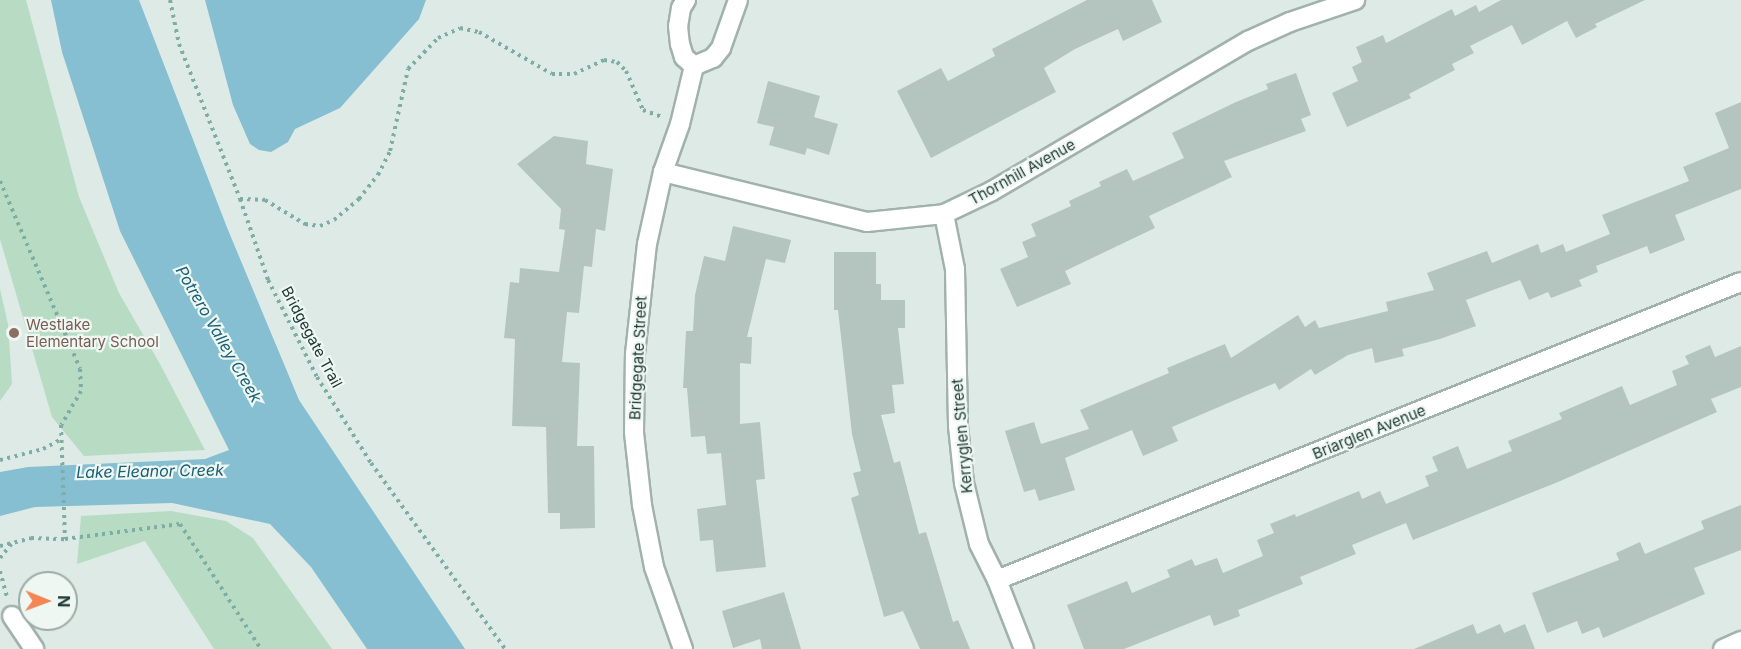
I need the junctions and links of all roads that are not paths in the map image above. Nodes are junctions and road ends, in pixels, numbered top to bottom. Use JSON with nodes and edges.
{"nodes":[{"id":1,"x":686,"y":0,"type":"edge"},
{"id":2,"x":738,"y":0,"type":"edge"},
{"id":3,"x":1355,"y":0,"type":"edge"},
{"id":4,"x":694,"y":66,"type":"junction"},
{"id":5,"x":663,"y":172,"type":"junction"},
{"id":6,"x":944,"y":214,"type":"junction"},
{"id":7,"x":1741,"y":282,"type":"edge"},
{"id":8,"x":997,"y":580,"type":"junction"},
{"id":9,"x":12,"y":616,"type":"dead end"},
{"id":10,"x":1741,"y":641,"type":"edge"},
{"id":11,"x":34,"y":649,"type":"edge"},
{"id":12,"x":683,"y":649,"type":"edge"},
{"id":13,"x":1024,"y":649,"type":"edge"},
{"id":14,"x":1723,"y":649,"type":"edge"}],
"edges":[{"from":1,"to":4,"type":"street"},
{"from":2,"to":4,"type":"street"},
{"from":3,"to":6,"type":"street","name":"Thornhill Avenue"},
{"from":4,"to":5,"type":"street","name":"Bridgegate Street"},
{"from":5,"to":6,"type":"street","name":"Thornhill Avenue"},
{"from":5,"to":12,"type":"street","name":"Bridgegate Street"},
{"from":6,"to":8,"type":"street","name":"Kerryglen Street"},
{"from":7,"to":8,"type":"street","name":"Briarglen Avenue"},
{"from":8,"to":13,"type":"street","name":"Kerryglen Street"},
{"from":9,"to":11,"type":"street"},
{"from":10,"to":14,"type":"street"}]}
